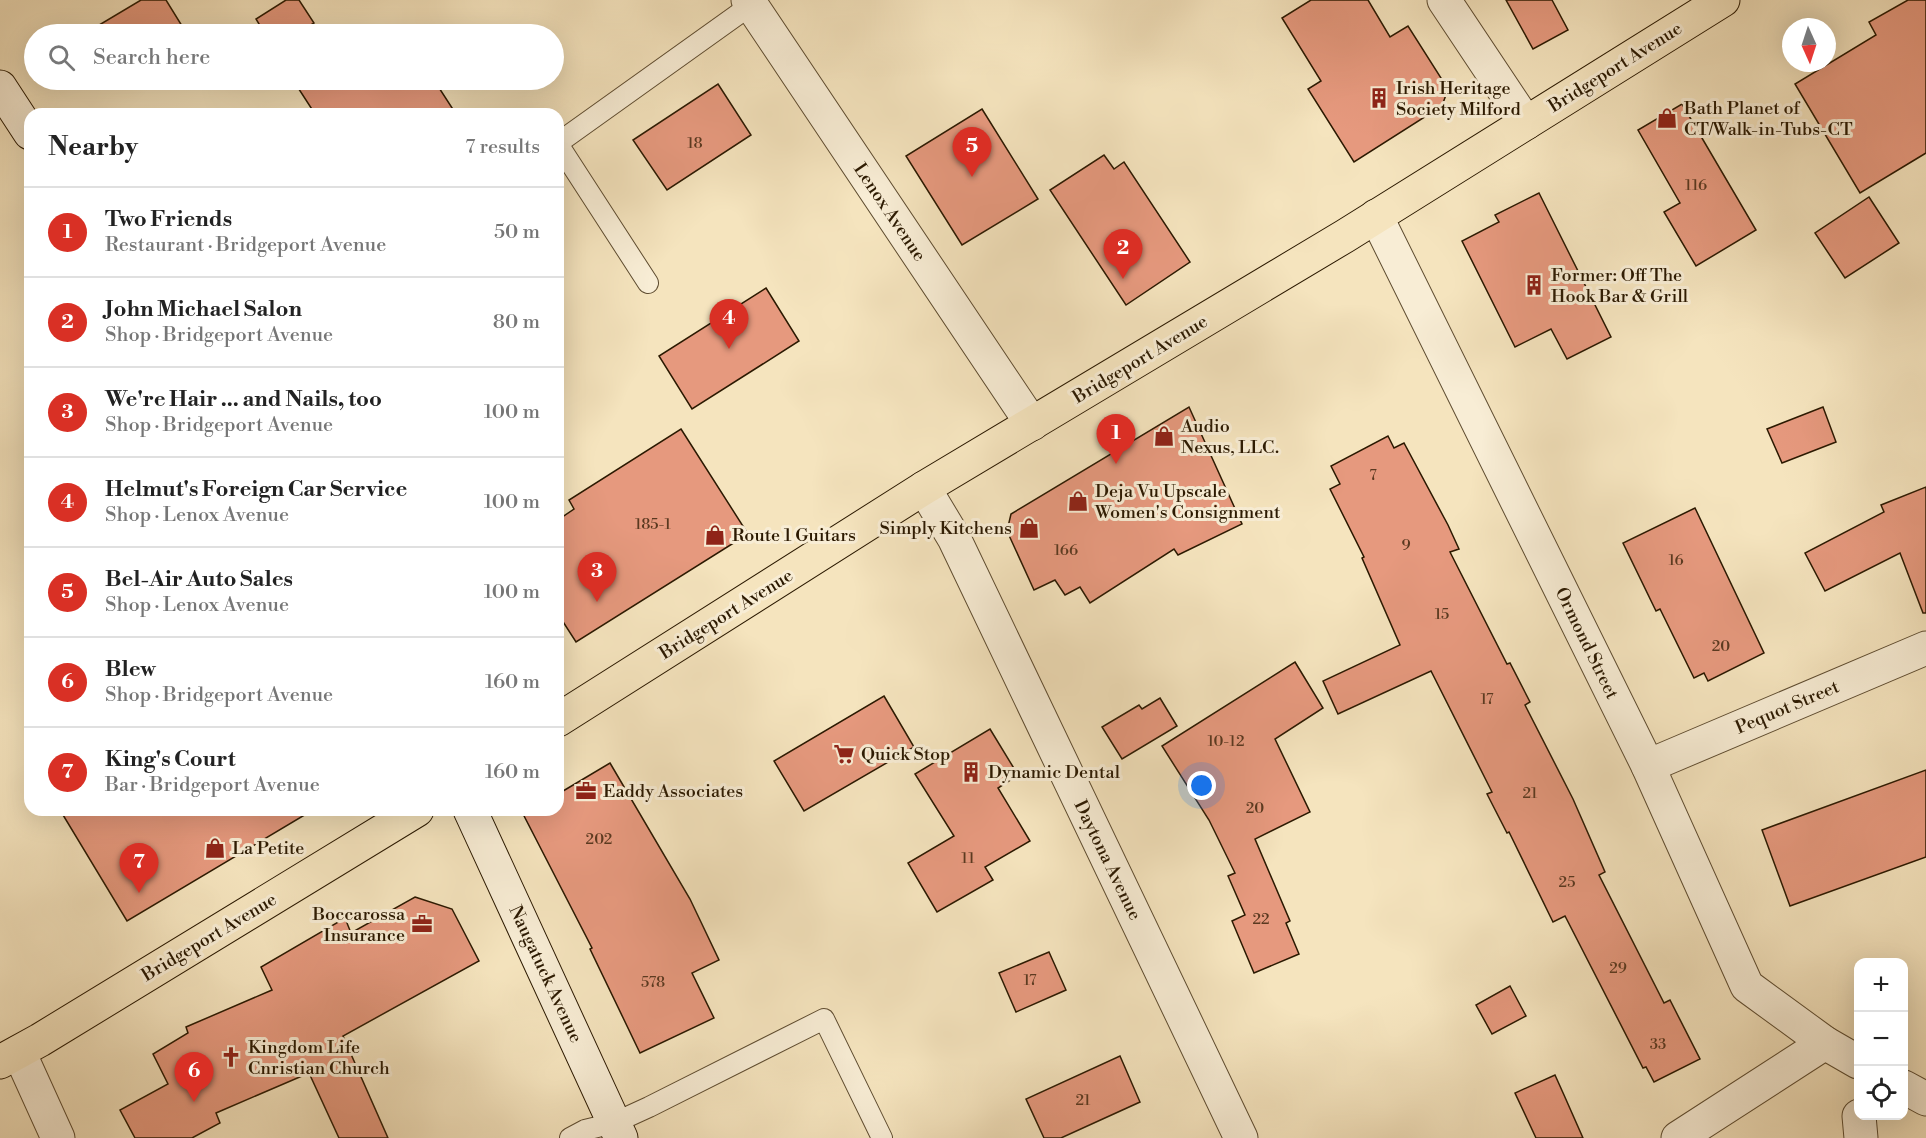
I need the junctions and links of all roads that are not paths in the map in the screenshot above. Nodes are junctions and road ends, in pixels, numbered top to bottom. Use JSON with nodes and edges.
{"nodes":[{"id":1,"x":1444,"y":0,"type":"edge"},
{"id":2,"x":1723,"y":0,"type":"edge"},
{"id":3,"x":750,"y":2,"type":"edge"},
{"id":4,"x":0,"y":87,"type":"edge"},
{"id":5,"x":1526,"y":123,"type":"junction"},
{"id":6,"x":24,"y":124,"type":"edge"},
{"id":7,"x":564,"y":140,"type":"edge"},
{"id":8,"x":564,"y":153,"type":"edge"},
{"id":9,"x":1376,"y":216,"type":"junction"},
{"id":10,"x":648,"y":283,"type":"dead end"},
{"id":11,"x":1032,"y":424,"type":"junction"},
{"id":12,"x":924,"y":488,"type":"junction"},
{"id":13,"x":1926,"y":648,"type":"edge"},
{"id":14,"x":564,"y":716,"type":"edge"},
{"id":15,"x":1648,"y":766,"type":"junction"},
{"id":16,"x":407,"y":816,"type":"edge"},
{"id":17,"x":473,"y":816,"type":"edge"},
{"id":18,"x":1825,"y":1043,"type":"junction"},
{"id":19,"x":9,"y":1057,"type":"edge"},
{"id":20,"x":1854,"y":1060,"type":"edge"},
{"id":21,"x":1908,"y":1089,"type":"edge"},
{"id":22,"x":1926,"y":1099,"type":"edge"},
{"id":23,"x":1859,"y":1120,"type":"edge"},
{"id":24,"x":618,"y":1130,"type":"edge"},
{"id":25,"x":58,"y":1138,"type":"edge"},
{"id":26,"x":570,"y":1138,"type":"edge"},
{"id":27,"x":882,"y":1138,"type":"edge"},
{"id":28,"x":1241,"y":1138,"type":"edge"},
{"id":29,"x":1678,"y":1138,"type":"edge"},
{"id":30,"x":1861,"y":1138,"type":"edge"}],
"edges":[{"from":1,"to":5,"type":"street"},
{"from":2,"to":5,"type":"main road","name":"Bridgeport Avenue"},
{"from":3,"to":7,"type":"lane"},
{"from":3,"to":11,"type":"street","name":"Lenox Avenue"},
{"from":4,"to":6,"type":"street"},
{"from":5,"to":9,"type":"main road","name":"Bridgeport Avenue"},
{"from":8,"to":10,"type":"lane"},
{"from":9,"to":11,"type":"main road","name":"Bridgeport Avenue"},
{"from":9,"to":15,"type":"street","name":"Ormond Street"},
{"from":11,"to":12,"type":"main road","name":"Bridgeport Avenue"},
{"from":12,"to":14,"type":"main road","name":"Bridgeport Avenue"},
{"from":12,"to":28,"type":"street","name":"Daytona Avenue"},
{"from":13,"to":15,"type":"street","name":"Pequot Street"},
{"from":15,"to":18,"type":"street","name":"Ormond Street"},
{"from":16,"to":19,"type":"main road","name":"Bridgeport Avenue"},
{"from":17,"to":24,"type":"street","name":"Naugatuck Avenue"},
{"from":18,"to":20,"type":"street","name":"Ormond Street"},
{"from":18,"to":29,"type":"street"},
{"from":19,"to":25,"type":"street"},
{"from":21,"to":22,"type":"street"},
{"from":23,"to":30,"type":"street"},
{"from":24,"to":26,"type":"lane"},
{"from":24,"to":27,"type":"lane"}]}
